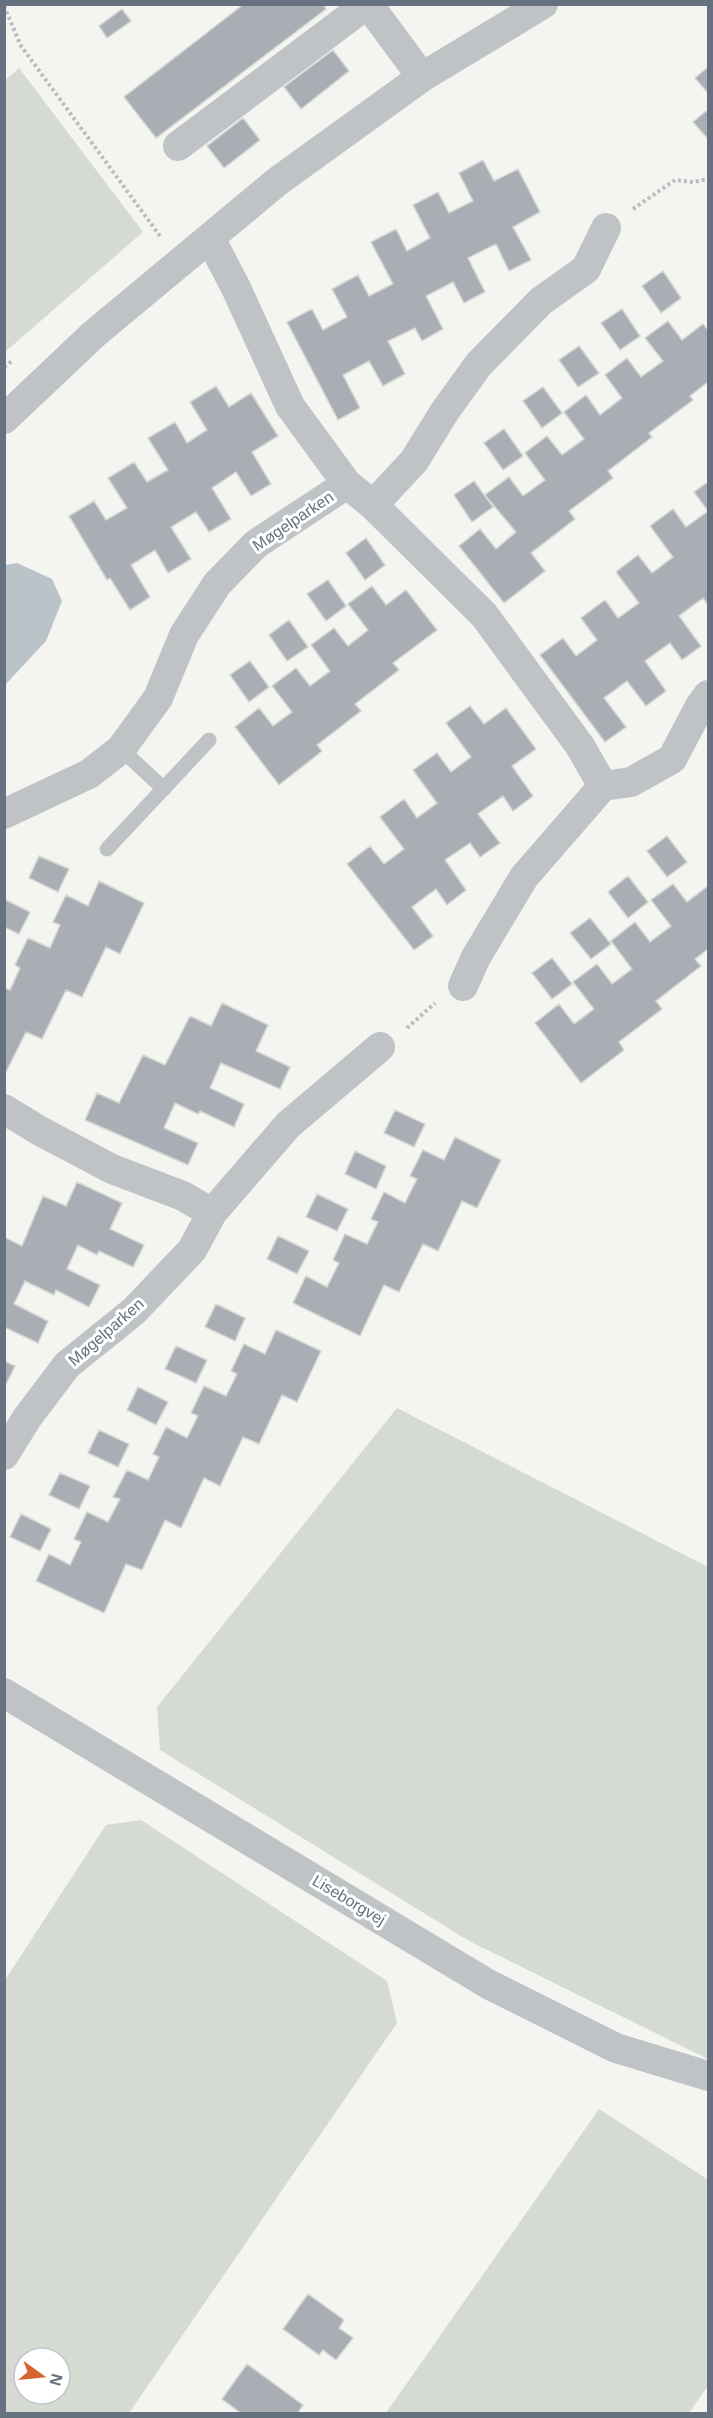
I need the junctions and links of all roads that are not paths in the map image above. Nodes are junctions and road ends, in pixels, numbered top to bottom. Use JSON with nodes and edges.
{"nodes":[{"id":1,"x":367,"y":4,"type":"edge"},
{"id":2,"x":543,"y":4,"type":"edge"},
{"id":3,"x":422,"y":77,"type":"junction"},
{"id":4,"x":178,"y":146,"type":"dead end"},
{"id":5,"x":606,"y":228,"type":"road end"},
{"id":6,"x":210,"y":238,"type":"junction"},
{"id":7,"x":4,"y":419,"type":"edge"},
{"id":8,"x":347,"y":484,"type":"junction"},
{"id":9,"x":373,"y":505,"type":"junction"},
{"id":10,"x":708,"y":695,"type":"edge"},
{"id":11,"x":209,"y":740,"type":"dead end"},
{"id":12,"x":121,"y":749,"type":"junction"},
{"id":13,"x":603,"y":786,"type":"junction"},
{"id":14,"x":164,"y":789,"type":"junction"},
{"id":15,"x":4,"y":814,"type":"edge"},
{"id":16,"x":107,"y":849,"type":"dead end"},
{"id":17,"x":463,"y":986,"type":"road end"},
{"id":18,"x":380,"y":1047,"type":"road end"},
{"id":19,"x":4,"y":1109,"type":"edge"},
{"id":20,"x":212,"y":1213,"type":"junction"},
{"id":21,"x":4,"y":1455,"type":"edge"},
{"id":22,"x":4,"y":1694,"type":"edge"},
{"id":23,"x":708,"y":2076,"type":"edge"}],
"edges":[{"from":1,"to":3,"type":"street"},
{"from":1,"to":4,"type":"street"},
{"from":2,"to":3,"type":"street"},
{"from":3,"to":6,"type":"street"},
{"from":5,"to":9,"type":"street"},
{"from":6,"to":7,"type":"street"},
{"from":6,"to":8,"type":"street","name":"Møgelparken"},
{"from":8,"to":9,"type":"street","name":"Møgelparken"},
{"from":8,"to":12,"type":"street","name":"Møgelparken"},
{"from":9,"to":13,"type":"street","name":"Møgelparken"},
{"from":10,"to":13,"type":"street"},
{"from":11,"to":14,"type":"lane"},
{"from":12,"to":14,"type":"lane"},
{"from":12,"to":15,"type":"street","name":"Møgelparken"},
{"from":13,"to":17,"type":"street"},
{"from":14,"to":16,"type":"lane"},
{"from":18,"to":20,"type":"street","name":"Møgelparken"},
{"from":19,"to":20,"type":"street"},
{"from":20,"to":21,"type":"street","name":"Møgelparken"},
{"from":22,"to":23,"type":"street","name":"Liseborgvej"}]}
